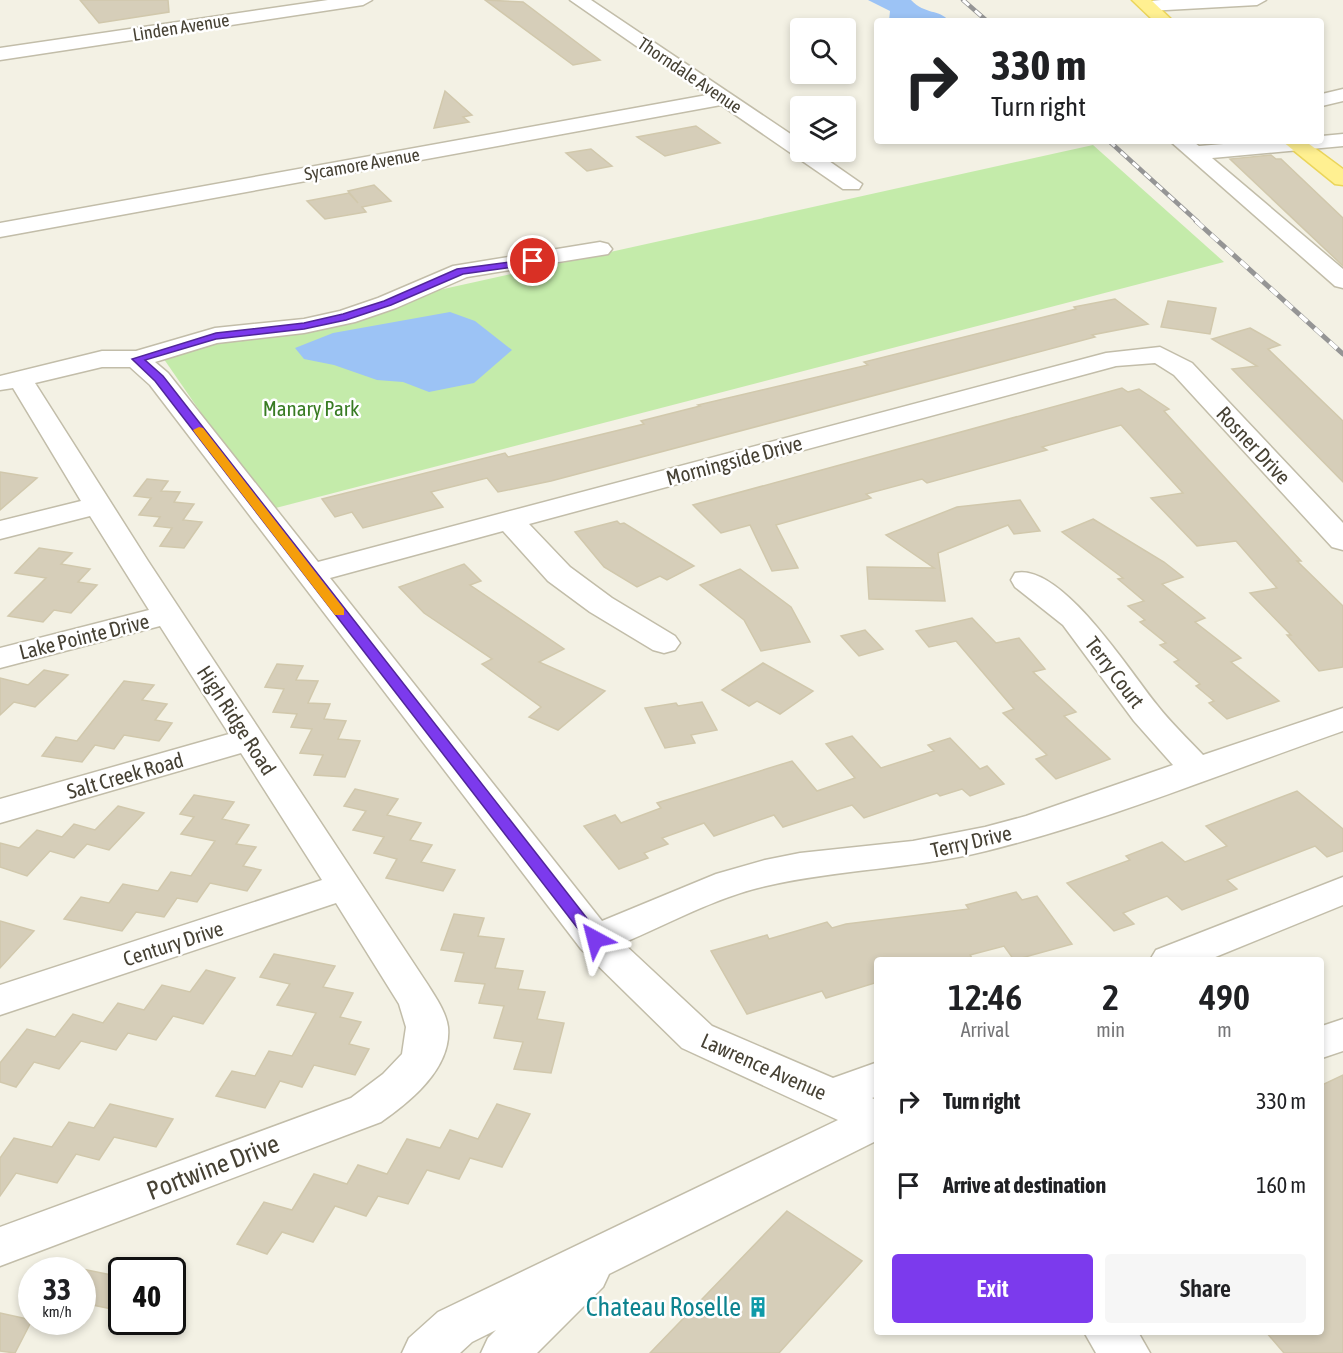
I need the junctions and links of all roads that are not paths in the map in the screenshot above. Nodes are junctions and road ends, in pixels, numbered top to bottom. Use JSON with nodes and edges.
{"nodes":[{"id":1,"x":363,"y":0,"type":"edge"},
{"id":2,"x":579,"y":0,"type":"edge"},
{"id":3,"x":1257,"y":0,"type":"edge"},
{"id":4,"x":1144,"y":3,"type":"edge"},
{"id":5,"x":1161,"y":18,"type":"edge"},
{"id":6,"x":0,"y":54,"type":"edge"},
{"id":7,"x":1343,"y":95,"type":"edge"},
{"id":8,"x":725,"y":98,"type":"junction"},
{"id":9,"x":1324,"y":100,"type":"edge"},
{"id":10,"x":1343,"y":140,"type":"edge"},
{"id":11,"x":1324,"y":141,"type":"edge"},
{"id":12,"x":790,"y":143,"type":"edge"},
{"id":13,"x":1267,"y":144,"type":"edge"},
{"id":14,"x":1295,"y":144,"type":"edge"},
{"id":15,"x":1187,"y":147,"type":"edge"},
{"id":16,"x":818,"y":162,"type":"edge"},
{"id":17,"x":1343,"y":179,"type":"edge"},
{"id":18,"x":851,"y":184,"type":"dead end"},
{"id":19,"x":0,"y":230,"type":"edge"},
{"id":20,"x":600,"y":249,"type":"dead end"},
{"id":21,"x":1343,"y":281,"type":"edge"},
{"id":22,"x":1160,"y":355,"type":"joint"},
{"id":23,"x":137,"y":359,"type":"junction"},
{"id":24,"x":10,"y":381,"type":"edge"},
{"id":25,"x":96,"y":506,"type":"junction"},
{"id":26,"x":509,"y":520,"type":"junction"},
{"id":27,"x":0,"y":530,"type":"edge"},
{"id":28,"x":1343,"y":541,"type":"edge"},
{"id":29,"x":310,"y":574,"type":"junction"},
{"id":30,"x":1026,"y":580,"type":"dead end"},
{"id":31,"x":167,"y":615,"type":"junction"},
{"id":32,"x":664,"y":643,"type":"dead end"},
{"id":33,"x":0,"y":658,"type":"edge"},
{"id":34,"x":1343,"y":720,"type":"edge"},
{"id":35,"x":249,"y":739,"type":"junction"},
{"id":36,"x":1197,"y":770,"type":"junction"},
{"id":37,"x":0,"y":811,"type":"edge"},
{"id":38,"x":345,"y":886,"type":"junction"},
{"id":39,"x":1343,"y":890,"type":"edge"},
{"id":40,"x":595,"y":939,"type":"junction"},
{"id":41,"x":1177,"y":957,"type":"edge"},
{"id":42,"x":0,"y":1000,"type":"edge"},
{"id":43,"x":1343,"y":1034,"type":"edge"},
{"id":44,"x":1324,"y":1043,"type":"edge"},
{"id":45,"x":414,"y":1068,"type":"joint"},
{"id":46,"x":874,"y":1106,"type":"edge"},
{"id":47,"x":874,"y":1109,"type":"edge"},
{"id":48,"x":0,"y":1247,"type":"edge"},
{"id":49,"x":607,"y":1253,"type":"junction"},
{"id":50,"x":1111,"y":1335,"type":"edge"},
{"id":51,"x":426,"y":1353,"type":"edge"},
{"id":52,"x":505,"y":1353,"type":"edge"},
{"id":53,"x":1126,"y":1353,"type":"edge"}],
"edges":[{"from":1,"to":6,"type":"street","name":"Linden Avenue"},
{"from":2,"to":8,"type":"street","name":"Thorndale Avenue"},
{"from":3,"to":4,"type":"street"},
{"from":4,"to":5,"type":"main road"},
{"from":7,"to":9,"type":"street"},
{"from":8,"to":12,"type":"street","name":"Thorndale Avenue"},
{"from":8,"to":19,"type":"street","name":"Sycamore Avenue"},
{"from":10,"to":11,"type":"street"},
{"from":13,"to":15,"type":"street"},
{"from":14,"to":17,"type":"main road"},
{"from":15,"to":21,"type":"street"},
{"from":16,"to":18,"type":"street","name":"Thorndale Avenue"},
{"from":20,"to":23,"type":"street"},
{"from":22,"to":26,"type":"street","name":"Morningside Drive"},
{"from":22,"to":28,"type":"street","name":"Rosner Drive"},
{"from":23,"to":24,"type":"street"},
{"from":23,"to":29,"type":"street","name":"Lawrence Avenue"},
{"from":24,"to":25,"type":"street","name":"High Ridge Road"},
{"from":25,"to":27,"type":"street"},
{"from":25,"to":31,"type":"street","name":"High Ridge Road"},
{"from":26,"to":29,"type":"street","name":"Morningside Drive"},
{"from":26,"to":32,"type":"street"},
{"from":29,"to":40,"type":"street","name":"Lawrence Avenue"},
{"from":30,"to":36,"type":"street","name":"Terry Court"},
{"from":31,"to":33,"type":"street","name":"Lake Pointe Drive"},
{"from":31,"to":35,"type":"street","name":"High Ridge Road"},
{"from":34,"to":36,"type":"street","name":"Terry Drive"},
{"from":35,"to":37,"type":"street","name":"Salt Creek Road"},
{"from":35,"to":38,"type":"street","name":"High Ridge Road"},
{"from":36,"to":40,"type":"street","name":"Terry Drive"},
{"from":38,"to":42,"type":"street","name":"Century Drive"},
{"from":38,"to":45,"type":"street","name":"High Ridge Road"},
{"from":39,"to":41,"type":"street"},
{"from":40,"to":46,"type":"street","name":"Lawrence Avenue"},
{"from":43,"to":44,"type":"street"},
{"from":45,"to":48,"type":"street","name":"Portwine Drive"},
{"from":47,"to":49,"type":"street"},
{"from":49,"to":51,"type":"street"},
{"from":49,"to":52,"type":"street"},
{"from":50,"to":53,"type":"street"}]}
